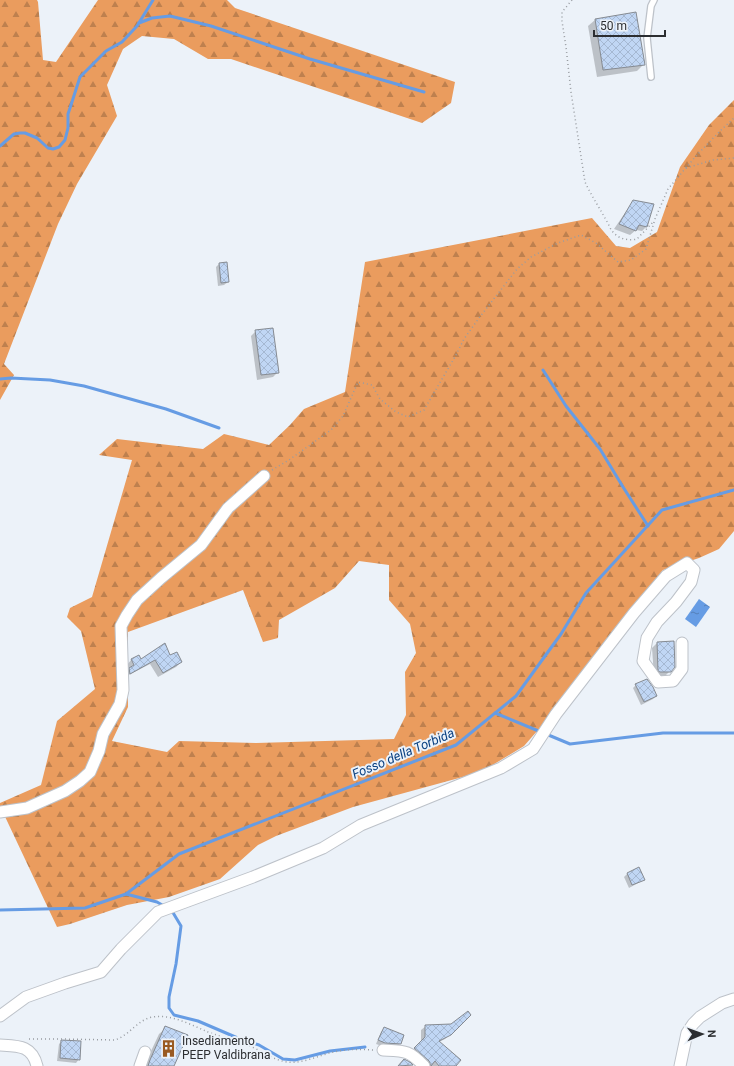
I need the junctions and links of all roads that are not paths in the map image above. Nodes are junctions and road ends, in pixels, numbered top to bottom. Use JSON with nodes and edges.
{"nodes":[{"id":1,"x":654,"y":0,"type":"edge"},
{"id":2,"x":651,"y":77,"type":"dead end"},
{"id":3,"x":264,"y":476,"type":"road end"},
{"id":4,"x":682,"y":642,"type":"dead end"},
{"id":5,"x":0,"y":812,"type":"edge"},
{"id":6,"x":734,"y":999,"type":"edge"},
{"id":7,"x":0,"y":1016,"type":"edge"},
{"id":8,"x":0,"y":1045,"type":"edge"},
{"id":9,"x":383,"y":1050,"type":"road end"},
{"id":10,"x":145,"y":1052,"type":"dead end"},
{"id":11,"x":37,"y":1066,"type":"edge"},
{"id":12,"x":140,"y":1066,"type":"edge"},
{"id":13,"x":423,"y":1066,"type":"edge"},
{"id":14,"x":680,"y":1066,"type":"edge"}],
"edges":[{"from":1,"to":2,"type":"lane"},
{"from":3,"to":5,"type":"street"},
{"from":4,"to":7,"type":"street"},
{"from":6,"to":14,"type":"street"},
{"from":8,"to":11,"type":"street"},
{"from":9,"to":13,"type":"street"},
{"from":10,"to":12,"type":"street"}]}
